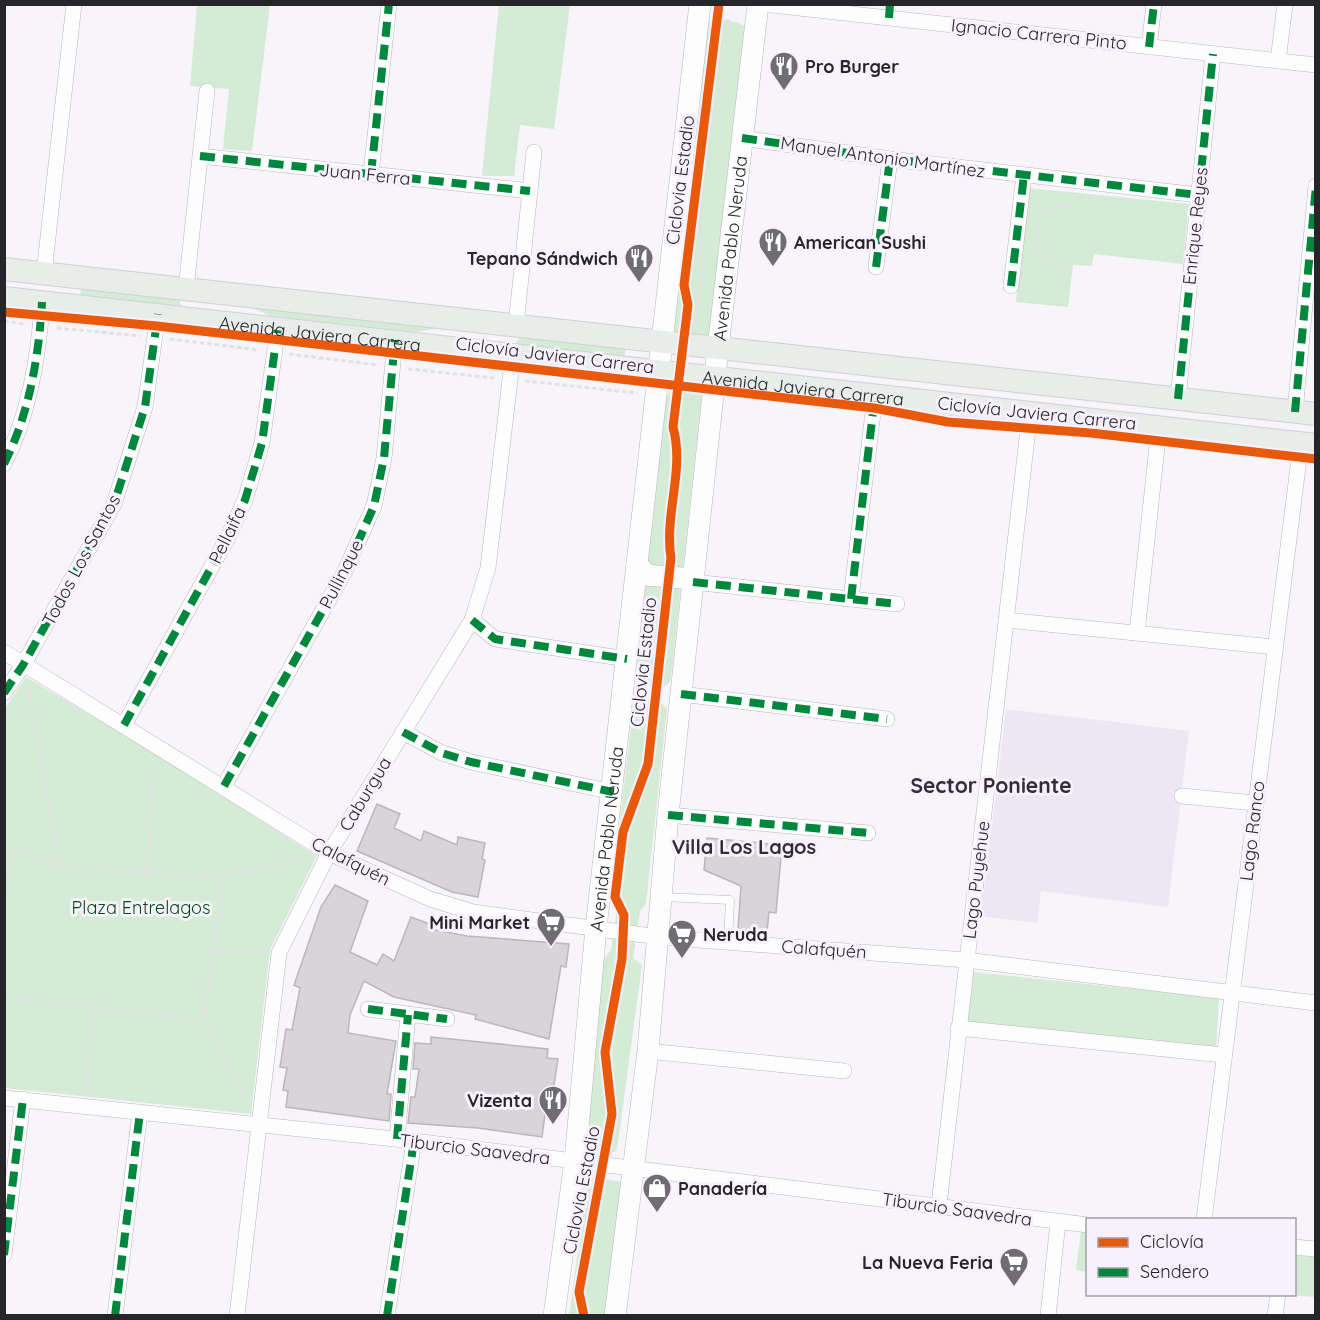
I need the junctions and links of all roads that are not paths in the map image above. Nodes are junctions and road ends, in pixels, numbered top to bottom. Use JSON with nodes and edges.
{"nodes":[{"id":1,"x":74,"y":4,"type":"edge"},
{"id":2,"x":389,"y":4,"type":"edge"},
{"id":3,"x":760,"y":4,"type":"edge"},
{"id":4,"x":1154,"y":4,"type":"edge"},
{"id":5,"x":1285,"y":4,"type":"edge"},
{"id":6,"x":890,"y":11,"type":"edge"},
{"id":7,"x":713,"y":16,"type":"edge"},
{"id":8,"x":1149,"y":47,"type":"junction"},
{"id":9,"x":1213,"y":54,"type":"junction"},
{"id":10,"x":1278,"y":61,"type":"junction"},
{"id":11,"x":1316,"y":65,"type":"edge"},
{"id":12,"x":207,"y":91,"type":"dead end"},
{"id":13,"x":742,"y":138,"type":"junction"},
{"id":14,"x":534,"y":152,"type":"dead end"},
{"id":15,"x":200,"y":156,"type":"junction"},
{"id":16,"x":890,"y":159,"type":"junction"},
{"id":17,"x":371,"y":174,"type":"junction"},
{"id":18,"x":1024,"y":175,"type":"junction"},
{"id":19,"x":1316,"y":186,"type":"edge"},
{"id":20,"x":530,"y":191,"type":"junction"},
{"id":21,"x":1198,"y":195,"type":"junction"},
{"id":22,"x":876,"y":267,"type":"dead end"},
{"id":23,"x":4,"y":268,"type":"edge"},
{"id":24,"x":44,"y":273,"type":"junction"},
{"id":25,"x":1011,"y":285,"type":"dead end"},
{"id":26,"x":186,"y":289,"type":"junction"},
{"id":27,"x":8,"y":303,"type":"edge"},
{"id":28,"x":41,"y":309,"type":"junction"},
{"id":29,"x":158,"y":314,"type":"junction"},
{"id":30,"x":199,"y":318,"type":"junction"},
{"id":31,"x":516,"y":325,"type":"junction"},
{"id":32,"x":278,"y":327,"type":"junction"},
{"id":33,"x":679,"y":339,"type":"junction"},
{"id":34,"x":394,"y":340,"type":"junction"},
{"id":35,"x":718,"y":348,"type":"junction"},
{"id":36,"x":505,"y":353,"type":"junction"},
{"id":37,"x":658,"y":371,"type":"junction"},
{"id":38,"x":714,"y":384,"type":"junction"},
{"id":39,"x":1056,"y":385,"type":"junction"},
{"id":40,"x":875,"y":395,"type":"junction"},
{"id":41,"x":1178,"y":399,"type":"junction"},
{"id":42,"x":1270,"y":409,"type":"junction"},
{"id":43,"x":1030,"y":412,"type":"junction"},
{"id":44,"x":1305,"y":413,"type":"edge"},
{"id":45,"x":1159,"y":428,"type":"junction"},
{"id":46,"x":1308,"y":444,"type":"edge"},
{"id":47,"x":4,"y":464,"type":"edge"},
{"id":48,"x":637,"y":564,"type":"junction"},
{"id":49,"x":693,"y":581,"type":"junction"},
{"id":50,"x":851,"y":599,"type":"junction"},
{"id":51,"x":897,"y":604,"type":"dead end"},
{"id":52,"x":472,"y":620,"type":"junction"},
{"id":53,"x":1006,"y":620,"type":"junction"},
{"id":54,"x":1137,"y":633,"type":"junction"},
{"id":55,"x":1275,"y":647,"type":"junction"},
{"id":56,"x":4,"y":652,"type":"edge"},
{"id":57,"x":627,"y":659,"type":"junction"},
{"id":58,"x":23,"y":665,"type":"junction"},
{"id":59,"x":4,"y":693,"type":"edge"},
{"id":60,"x":681,"y":694,"type":"junction"},
{"id":61,"x":887,"y":719,"type":"dead end"},
{"id":62,"x":124,"y":725,"type":"junction"},
{"id":63,"x":403,"y":732,"type":"junction"},
{"id":64,"x":224,"y":786,"type":"junction"},
{"id":65,"x":613,"y":792,"type":"junction"},
{"id":66,"x":1182,"y":796,"type":"dead end"},
{"id":67,"x":1255,"y":803,"type":"junction"},
{"id":68,"x":668,"y":815,"type":"junction"},
{"id":69,"x":868,"y":833,"type":"dead end"},
{"id":70,"x":329,"y":853,"type":"junction"},
{"id":71,"x":662,"y":897,"type":"junction"},
{"id":72,"x":596,"y":928,"type":"junction"},
{"id":73,"x":660,"y":937,"type":"junction"},
{"id":74,"x":728,"y":942,"type":"junction"},
{"id":75,"x":966,"y":960,"type":"junction"},
{"id":76,"x":1231,"y":992,"type":"junction"},
{"id":77,"x":1316,"y":1002,"type":"edge"},
{"id":78,"x":368,"y":1009,"type":"dead end"},
{"id":79,"x":408,"y":1015,"type":"junction"},
{"id":80,"x":447,"y":1019,"type":"dead end"},
{"id":81,"x":958,"y":1028,"type":"junction"},
{"id":82,"x":648,"y":1051,"type":"junction"},
{"id":83,"x":1223,"y":1055,"type":"junction"},
{"id":84,"x":844,"y":1071,"type":"dead end"},
{"id":85,"x":4,"y":1098,"type":"edge"},
{"id":86,"x":23,"y":1099,"type":"junction"},
{"id":87,"x":140,"y":1112,"type":"junction"},
{"id":88,"x":260,"y":1124,"type":"junction"},
{"id":89,"x":397,"y":1139,"type":"junction"},
{"id":90,"x":414,"y":1141,"type":"junction"},
{"id":91,"x":575,"y":1161,"type":"junction"},
{"id":92,"x":634,"y":1170,"type":"junction"},
{"id":93,"x":939,"y":1205,"type":"junction"},
{"id":94,"x":1204,"y":1218,"type":"edge"},
{"id":95,"x":1058,"y":1222,"type":"junction"},
{"id":96,"x":1086,"y":1225,"type":"edge"},
{"id":97,"x":1296,"y":1247,"type":"edge"},
{"id":98,"x":1316,"y":1249,"type":"edge"},
{"id":99,"x":4,"y":1255,"type":"edge"},
{"id":100,"x":1278,"y":1296,"type":"edge"},
{"id":101,"x":115,"y":1316,"type":"edge"},
{"id":102,"x":237,"y":1316,"type":"edge"},
{"id":103,"x":387,"y":1316,"type":"edge"},
{"id":104,"x":554,"y":1316,"type":"edge"},
{"id":105,"x":615,"y":1316,"type":"edge"},
{"id":106,"x":1048,"y":1316,"type":"edge"},
{"id":107,"x":1275,"y":1316,"type":"edge"}],
"edges":[{"from":1,"to":24,"type":"street"},
{"from":2,"to":17,"type":"street"},
{"from":3,"to":6,"type":"street","name":"Ignacio Carrera Pinto"},
{"from":3,"to":13,"type":"main road","name":"Avenida Pablo Neruda"},
{"from":4,"to":8,"type":"street"},
{"from":5,"to":10,"type":"street"},
{"from":6,"to":8,"type":"street","name":"Ignacio Carrera Pinto"},
{"from":7,"to":33,"type":"main road","name":"Avenida Pablo Neruda"},
{"from":8,"to":9,"type":"street","name":"Ignacio Carrera Pinto"},
{"from":9,"to":10,"type":"street","name":"Ignacio Carrera Pinto"},
{"from":9,"to":21,"type":"street","name":"Enrique Reyes"},
{"from":10,"to":11,"type":"street","name":"Ignacio Carrera Pinto"},
{"from":12,"to":15,"type":"street"},
{"from":13,"to":16,"type":"street","name":"Manuel Antonio Martínez"},
{"from":13,"to":35,"type":"main road","name":"Avenida Pablo Neruda"},
{"from":14,"to":20,"type":"street"},
{"from":15,"to":17,"type":"street","name":"Juan Ferra"},
{"from":15,"to":26,"type":"street"},
{"from":16,"to":18,"type":"street","name":"Manuel Antonio Martínez"},
{"from":16,"to":22,"type":"street"},
{"from":17,"to":20,"type":"street","name":"Juan Ferra"},
{"from":18,"to":21,"type":"street","name":"Manuel Antonio Martínez"},
{"from":18,"to":25,"type":"street"},
{"from":19,"to":44,"type":"street"},
{"from":20,"to":31,"type":"street"},
{"from":21,"to":41,"type":"street","name":"Enrique Reyes"},
{"from":23,"to":24,"type":"main road","name":"Avenida Javiera Carrera"},
{"from":24,"to":26,"type":"main road","name":"Avenida Javiera Carrera"},
{"from":24,"to":27,"type":"main road"},
{"from":26,"to":30,"type":"main road"},
{"from":26,"to":31,"type":"main road","name":"Avenida Javiera Carrera"},
{"from":27,"to":28,"type":"main road","name":"Avenida Javiera Carrera"},
{"from":28,"to":29,"type":"main road","name":"Avenida Javiera Carrera"},
{"from":28,"to":47,"type":"street"},
{"from":29,"to":30,"type":"main road","name":"Avenida Javiera Carrera"},
{"from":29,"to":58,"type":"street","name":"Todos Los Santos"},
{"from":30,"to":32,"type":"main road","name":"Avenida Javiera Carrera"},
{"from":31,"to":33,"type":"main road","name":"Avenida Javiera Carrera"},
{"from":31,"to":36,"type":"main road"},
{"from":32,"to":34,"type":"main road","name":"Avenida Javiera Carrera"},
{"from":32,"to":62,"type":"street","name":"Pellaifa"},
{"from":33,"to":35,"type":"main road","name":"Avenida Javiera Carrera"},
{"from":33,"to":37,"type":"main road","name":"Avenida Pablo Neruda"},
{"from":34,"to":36,"type":"main road","name":"Avenida Javiera Carrera"},
{"from":34,"to":64,"type":"street","name":"Pullinque"},
{"from":35,"to":38,"type":"main road","name":"Avenida Pablo Neruda"},
{"from":35,"to":39,"type":"main road","name":"Avenida Javiera Carrera"},
{"from":36,"to":37,"type":"main road","name":"Avenida Javiera Carrera"},
{"from":36,"to":52,"type":"street","name":"Caburgua"},
{"from":37,"to":38,"type":"main road","name":"Avenida Javiera Carrera"},
{"from":37,"to":48,"type":"main road","name":"Avenida Pablo Neruda"},
{"from":38,"to":40,"type":"main road","name":"Avenida Javiera Carrera"},
{"from":38,"to":49,"type":"main road","name":"Avenida Pablo Neruda"},
{"from":39,"to":41,"type":"main road","name":"Avenida Javiera Carrera"},
{"from":39,"to":43,"type":"main road"},
{"from":40,"to":43,"type":"main road","name":"Avenida Javiera Carrera"},
{"from":40,"to":50,"type":"street"},
{"from":41,"to":42,"type":"main road","name":"Avenida Javiera Carrera"},
{"from":42,"to":44,"type":"main road","name":"Avenida Javiera Carrera"},
{"from":42,"to":46,"type":"main road"},
{"from":43,"to":45,"type":"main road","name":"Avenida Javiera Carrera"},
{"from":43,"to":53,"type":"street","name":"Lago Puyehue"},
{"from":45,"to":46,"type":"main road","name":"Avenida Javiera Carrera"},
{"from":45,"to":54,"type":"street"},
{"from":46,"to":55,"type":"street","name":"Lago Ranco"},
{"from":48,"to":49,"type":"main road"},
{"from":48,"to":57,"type":"main road","name":"Avenida Pablo Neruda"},
{"from":49,"to":50,"type":"street"},
{"from":49,"to":60,"type":"main road","name":"Avenida Pablo Neruda"},
{"from":50,"to":51,"type":"street"},
{"from":52,"to":57,"type":"street"},
{"from":52,"to":63,"type":"street","name":"Caburgua"},
{"from":53,"to":54,"type":"street"},
{"from":53,"to":75,"type":"street","name":"Lago Puyehue"},
{"from":54,"to":55,"type":"street"},
{"from":55,"to":67,"type":"street","name":"Lago Ranco"},
{"from":56,"to":58,"type":"street","name":"Calafquén"},
{"from":57,"to":65,"type":"main road","name":"Avenida Pablo Neruda"},
{"from":58,"to":59,"type":"street","name":"Todos Los Santos"},
{"from":58,"to":62,"type":"street","name":"Calafquén"},
{"from":60,"to":61,"type":"street"},
{"from":60,"to":68,"type":"main road","name":"Avenida Pablo Neruda"},
{"from":62,"to":64,"type":"street","name":"Calafquén"},
{"from":63,"to":65,"type":"street"},
{"from":63,"to":70,"type":"street","name":"Caburgua"},
{"from":64,"to":70,"type":"street","name":"Calafquén"},
{"from":65,"to":72,"type":"main road","name":"Avenida Pablo Neruda"},
{"from":66,"to":67,"type":"street"},
{"from":67,"to":76,"type":"street","name":"Lago Ranco"},
{"from":68,"to":69,"type":"street"},
{"from":68,"to":71,"type":"main road","name":"Avenida Pablo Neruda"},
{"from":70,"to":72,"type":"street","name":"Calafquén"},
{"from":70,"to":88,"type":"street","name":"Caburgua"},
{"from":71,"to":73,"type":"main road","name":"Avenida Pablo Neruda"},
{"from":71,"to":74,"type":"lane"},
{"from":72,"to":73,"type":"street","name":"Calafquén"},
{"from":72,"to":91,"type":"main road","name":"Avenida Pablo Neruda"},
{"from":73,"to":74,"type":"street","name":"Calafquén"},
{"from":73,"to":82,"type":"main road","name":"Avenida Pablo Neruda"},
{"from":74,"to":75,"type":"street","name":"Calafquén"},
{"from":75,"to":76,"type":"street","name":"Calafquén"},
{"from":75,"to":81,"type":"street","name":"Lago Puyehue"},
{"from":76,"to":77,"type":"street","name":"Calafquén"},
{"from":76,"to":83,"type":"street","name":"Lago Ranco"},
{"from":78,"to":79,"type":"street"},
{"from":79,"to":80,"type":"street"},
{"from":79,"to":89,"type":"street"},
{"from":81,"to":83,"type":"street"},
{"from":81,"to":93,"type":"street","name":"Lago Puyehue"},
{"from":82,"to":84,"type":"street"},
{"from":82,"to":92,"type":"main road","name":"Avenida Pablo Neruda"},
{"from":83,"to":94,"type":"street","name":"Lago Ranco"},
{"from":85,"to":86,"type":"street","name":"Tiburcio Saavedra"},
{"from":86,"to":87,"type":"street","name":"Tiburcio Saavedra"},
{"from":86,"to":99,"type":"street"},
{"from":87,"to":88,"type":"street","name":"Tiburcio Saavedra"},
{"from":87,"to":101,"type":"street"},
{"from":88,"to":89,"type":"street","name":"Tiburcio Saavedra"},
{"from":88,"to":102,"type":"street","name":"Caburgua"},
{"from":89,"to":90,"type":"street","name":"Tiburcio Saavedra"},
{"from":90,"to":91,"type":"street","name":"Tiburcio Saavedra"},
{"from":90,"to":103,"type":"street"},
{"from":91,"to":92,"type":"street","name":"Tiburcio Saavedra"},
{"from":91,"to":104,"type":"main road","name":"Avenida Pablo Neruda"},
{"from":92,"to":93,"type":"street","name":"Tiburcio Saavedra"},
{"from":92,"to":105,"type":"main road","name":"Avenida Pablo Neruda"},
{"from":93,"to":95,"type":"street","name":"Tiburcio Saavedra"},
{"from":95,"to":96,"type":"street","name":"Tiburcio Saavedra"},
{"from":95,"to":106,"type":"street"},
{"from":97,"to":98,"type":"street"},
{"from":100,"to":107,"type":"street"}]}
